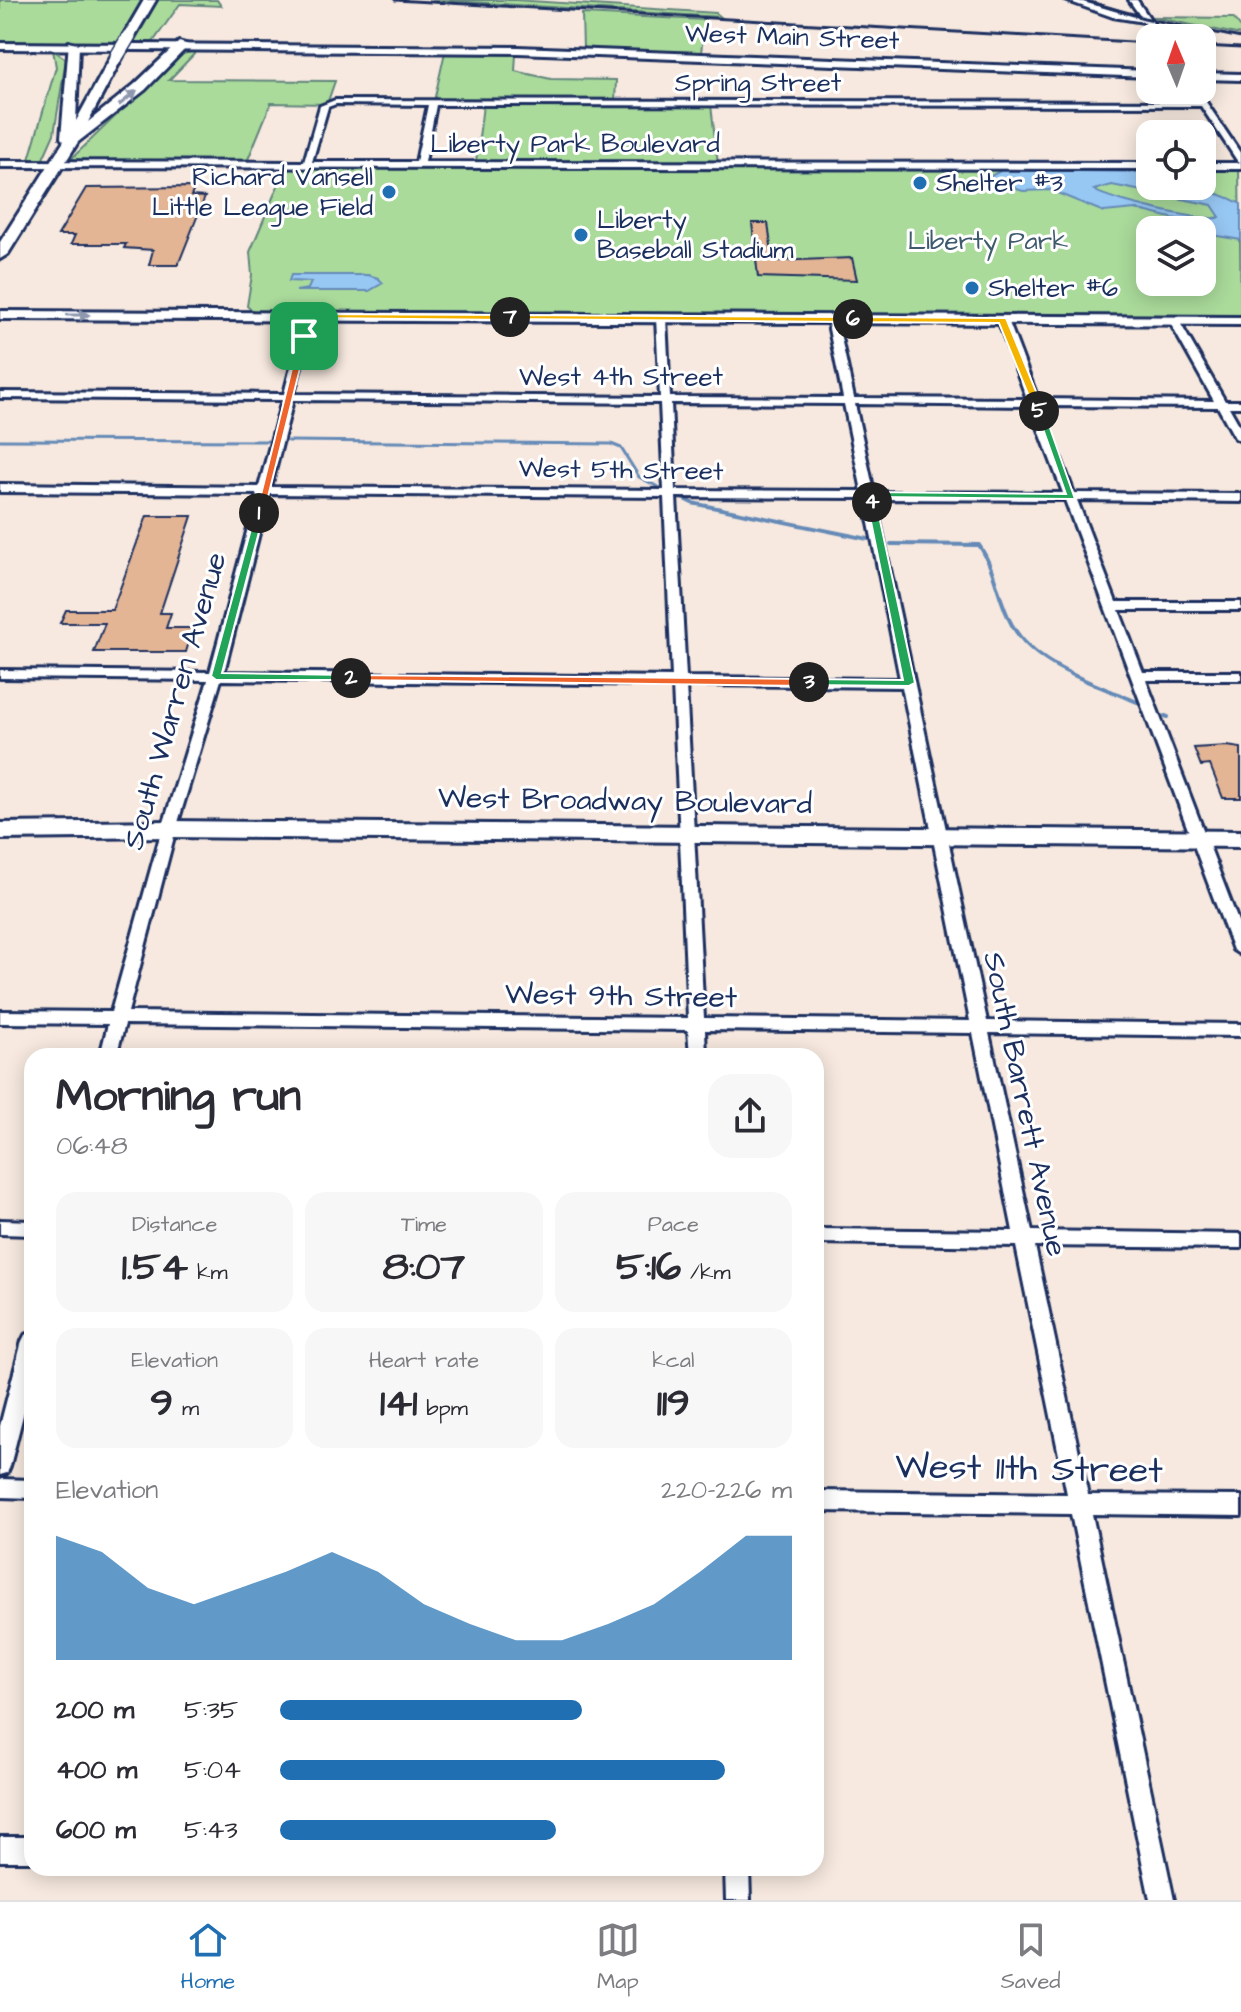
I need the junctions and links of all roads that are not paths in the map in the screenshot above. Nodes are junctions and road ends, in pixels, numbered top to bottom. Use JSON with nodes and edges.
{"nodes":[{"id":1,"x":1069,"y":0,"type":"edge"},
{"id":2,"x":1133,"y":0,"type":"edge"},
{"id":3,"x":149,"y":2,"type":"edge"},
{"id":4,"x":1145,"y":20,"type":"junction"},
{"id":5,"x":1148,"y":24,"type":"edge"},
{"id":6,"x":73,"y":45,"type":"junction"},
{"id":7,"x":183,"y":45,"type":"junction"},
{"id":8,"x":0,"y":46,"type":"edge"},
{"id":9,"x":1136,"y":73,"type":"edge"},
{"id":10,"x":1216,"y":76,"type":"edge"},
{"id":11,"x":1241,"y":77,"type":"edge"},
{"id":12,"x":433,"y":102,"type":"junction"},
{"id":13,"x":1136,"y":104,"type":"edge"},
{"id":14,"x":1203,"y":104,"type":"edge"},
{"id":15,"x":68,"y":146,"type":"junction"},
{"id":16,"x":1241,"y":160,"type":"edge"},
{"id":17,"x":0,"y":164,"type":"edge"},
{"id":18,"x":59,"y":164,"type":"junction"},
{"id":19,"x":307,"y":165,"type":"junction"},
{"id":20,"x":420,"y":165,"type":"junction"},
{"id":21,"x":1136,"y":166,"type":"edge"},
{"id":22,"x":1216,"y":166,"type":"edge"},
{"id":23,"x":1241,"y":166,"type":"edge"},
{"id":24,"x":0,"y":254,"type":"edge"},
{"id":25,"x":0,"y":302,"type":"edge"},
{"id":26,"x":0,"y":315,"type":"edge"},
{"id":27,"x":196,"y":316,"type":"junction"},
{"id":28,"x":309,"y":316,"type":"junction"},
{"id":29,"x":661,"y":318,"type":"junction"},
{"id":30,"x":832,"y":319,"type":"junction"},
{"id":31,"x":1003,"y":320,"type":"junction"},
{"id":32,"x":1174,"y":321,"type":"junction"},
{"id":33,"x":1241,"y":321,"type":"edge"},
{"id":34,"x":0,"y":395,"type":"edge"},
{"id":35,"x":289,"y":397,"type":"junction"},
{"id":36,"x":666,"y":400,"type":"junction"},
{"id":37,"x":851,"y":401,"type":"junction"},
{"id":38,"x":1036,"y":402,"type":"junction"},
{"id":39,"x":1220,"y":403,"type":"junction"},
{"id":40,"x":1241,"y":404,"type":"edge"},
{"id":41,"x":1241,"y":438,"type":"edge"},
{"id":42,"x":0,"y":488,"type":"edge"},
{"id":43,"x":265,"y":489,"type":"junction"},
{"id":44,"x":670,"y":493,"type":"junction"},
{"id":45,"x":870,"y":494,"type":"junction"},
{"id":46,"x":1072,"y":497,"type":"junction"},
{"id":47,"x":1241,"y":498,"type":"edge"},
{"id":48,"x":1112,"y":606,"type":"junction"},
{"id":49,"x":1241,"y":606,"type":"edge"},
{"id":50,"x":0,"y":674,"type":"edge"},
{"id":51,"x":216,"y":676,"type":"junction"},
{"id":52,"x":1139,"y":676,"type":"junction"},
{"id":53,"x":1241,"y":676,"type":"edge"},
{"id":54,"x":679,"y":681,"type":"junction"},
{"id":55,"x":909,"y":683,"type":"junction"},
{"id":56,"x":3,"y":828,"type":"edge"},
{"id":57,"x":169,"y":829,"type":"junction"},
{"id":58,"x":687,"y":834,"type":"junction"},
{"id":59,"x":941,"y":836,"type":"junction"},
{"id":60,"x":1199,"y":838,"type":"junction"},
{"id":61,"x":1241,"y":839,"type":"edge"},
{"id":62,"x":1241,"y":950,"type":"edge"},
{"id":63,"x":0,"y":1017,"type":"edge"},
{"id":64,"x":118,"y":1018,"type":"junction"},
{"id":65,"x":696,"y":1024,"type":"junction"},
{"id":66,"x":980,"y":1027,"type":"junction"},
{"id":67,"x":1241,"y":1030,"type":"edge"},
{"id":68,"x":110,"y":1048,"type":"edge"},
{"id":69,"x":698,"y":1048,"type":"edge"},
{"id":70,"x":0,"y":1227,"type":"edge"},
{"id":71,"x":24,"y":1228,"type":"edge"},
{"id":72,"x":824,"y":1236,"type":"edge"},
{"id":73,"x":1024,"y":1239,"type":"junction"},
{"id":74,"x":1241,"y":1241,"type":"edge"},
{"id":75,"x":24,"y":1372,"type":"edge"},
{"id":76,"x":0,"y":1466,"type":"edge"},
{"id":77,"x":0,"y":1488,"type":"edge"},
{"id":78,"x":24,"y":1489,"type":"edge"},
{"id":79,"x":824,"y":1501,"type":"edge"},
{"id":80,"x":1079,"y":1504,"type":"junction"},
{"id":81,"x":1241,"y":1506,"type":"edge"},
{"id":82,"x":0,"y":1849,"type":"edge"},
{"id":83,"x":24,"y":1849,"type":"edge"},
{"id":84,"x":737,"y":1876,"type":"edge"},
{"id":85,"x":738,"y":1900,"type":"edge"},
{"id":86,"x":1162,"y":1900,"type":"edge"}],
"edges":[{"from":1,"to":4,"type":"street"},
{"from":2,"to":4,"type":"street"},
{"from":3,"to":15,"type":"highway","bridge":true},
{"from":4,"to":5,"type":"street"},
{"from":6,"to":7,"type":"main road","name":"West Main Street"},
{"from":6,"to":8,"type":"main road","name":"West Main Street"},
{"from":6,"to":15,"type":"highway"},
{"from":7,"to":9,"type":"main road","name":"West Main Street"},
{"from":15,"to":7,"type":"highway","one_way":true},
{"from":10,"to":11,"type":"main road"},
{"from":12,"to":13,"type":"street","name":"Spring Street"},
{"from":12,"to":19,"type":"street","name":"Spring Street"},
{"from":12,"to":20,"type":"street"},
{"from":14,"to":16,"type":"street"},
{"from":15,"to":18,"type":"highway"},
{"from":17,"to":18,"type":"street","name":"Liberty Park Boulevard"},
{"from":18,"to":19,"type":"street","name":"Liberty Park Boulevard"},
{"from":18,"to":24,"type":"highway"},
{"from":19,"to":20,"type":"street","name":"Liberty Park Boulevard"},
{"from":20,"to":21,"type":"street","name":"Liberty Park Boulevard"},
{"from":22,"to":23,"type":"street"},
{"from":25,"to":27,"type":"street"},
{"from":26,"to":27,"type":"street","one_way":true},
{"from":27,"to":28,"type":"street"},
{"from":28,"to":29,"type":"street"},
{"from":28,"to":35,"type":"street","name":"South Warren Avenue"},
{"from":29,"to":30,"type":"street"},
{"from":29,"to":36,"type":"street"},
{"from":30,"to":31,"type":"street"},
{"from":30,"to":37,"type":"street","name":"South Barrett Avenue"},
{"from":31,"to":32,"type":"street"},
{"from":31,"to":38,"type":"street"},
{"from":32,"to":33,"type":"street"},
{"from":32,"to":39,"type":"street"},
{"from":34,"to":35,"type":"street","name":"West 4th Street"},
{"from":35,"to":36,"type":"street","name":"West 4th Street"},
{"from":35,"to":43,"type":"street","name":"South Warren Avenue"},
{"from":36,"to":37,"type":"street","name":"West 4th Street"},
{"from":36,"to":44,"type":"street"},
{"from":37,"to":38,"type":"street","name":"West 4th Street"},
{"from":37,"to":45,"type":"street","name":"South Barrett Avenue"},
{"from":38,"to":39,"type":"street","name":"West 4th Street"},
{"from":38,"to":46,"type":"street"},
{"from":39,"to":40,"type":"street","name":"West 4th Street"},
{"from":39,"to":41,"type":"street"},
{"from":42,"to":43,"type":"street","name":"West 5th Street"},
{"from":43,"to":44,"type":"street","name":"West 5th Street"},
{"from":43,"to":51,"type":"street","name":"South Warren Avenue"},
{"from":44,"to":45,"type":"street","name":"West 5th Street"},
{"from":44,"to":54,"type":"street"},
{"from":45,"to":46,"type":"street","name":"West 5th Street"},
{"from":45,"to":55,"type":"street","name":"South Barrett Avenue"},
{"from":46,"to":47,"type":"street","name":"West 5th Street"},
{"from":46,"to":48,"type":"street"},
{"from":48,"to":49,"type":"street"},
{"from":48,"to":52,"type":"street"},
{"from":50,"to":51,"type":"street"},
{"from":51,"to":54,"type":"street"},
{"from":51,"to":57,"type":"street","name":"South Warren Avenue"},
{"from":52,"to":53,"type":"street"},
{"from":52,"to":60,"type":"street"},
{"from":54,"to":55,"type":"street"},
{"from":54,"to":58,"type":"street"},
{"from":55,"to":59,"type":"street","name":"South Barrett Avenue"},
{"from":56,"to":57,"type":"highway","name":"West Broadway Boulevard"},
{"from":57,"to":58,"type":"highway","name":"West Broadway Boulevard"},
{"from":57,"to":64,"type":"street","name":"South Warren Avenue"},
{"from":58,"to":59,"type":"highway","name":"West Broadway Boulevard"},
{"from":58,"to":65,"type":"street"},
{"from":59,"to":60,"type":"highway","name":"West Broadway Boulevard"},
{"from":59,"to":66,"type":"street","name":"South Barrett Avenue"},
{"from":60,"to":61,"type":"highway","name":"West Broadway Boulevard"},
{"from":60,"to":62,"type":"street"},
{"from":63,"to":64,"type":"street","name":"West 9th Street"},
{"from":64,"to":65,"type":"street","name":"West 9th Street"},
{"from":64,"to":68,"type":"street","name":"South Warren Avenue"},
{"from":65,"to":66,"type":"street","name":"West 9th Street"},
{"from":65,"to":69,"type":"street"},
{"from":66,"to":67,"type":"street","name":"West 9th Street"},
{"from":66,"to":73,"type":"street","name":"South Barrett Avenue"},
{"from":70,"to":71,"type":"street"},
{"from":72,"to":73,"type":"street"},
{"from":73,"to":74,"type":"street"},
{"from":73,"to":80,"type":"street","name":"South Barrett Avenue"},
{"from":75,"to":76,"type":"street"},
{"from":77,"to":78,"type":"street"},
{"from":79,"to":80,"type":"street","name":"West 11th Street"},
{"from":80,"to":81,"type":"street","name":"West 11th Street"},
{"from":80,"to":86,"type":"street","name":"South Barrett Avenue"},
{"from":82,"to":83,"type":"street"},
{"from":84,"to":85,"type":"street"}]}
